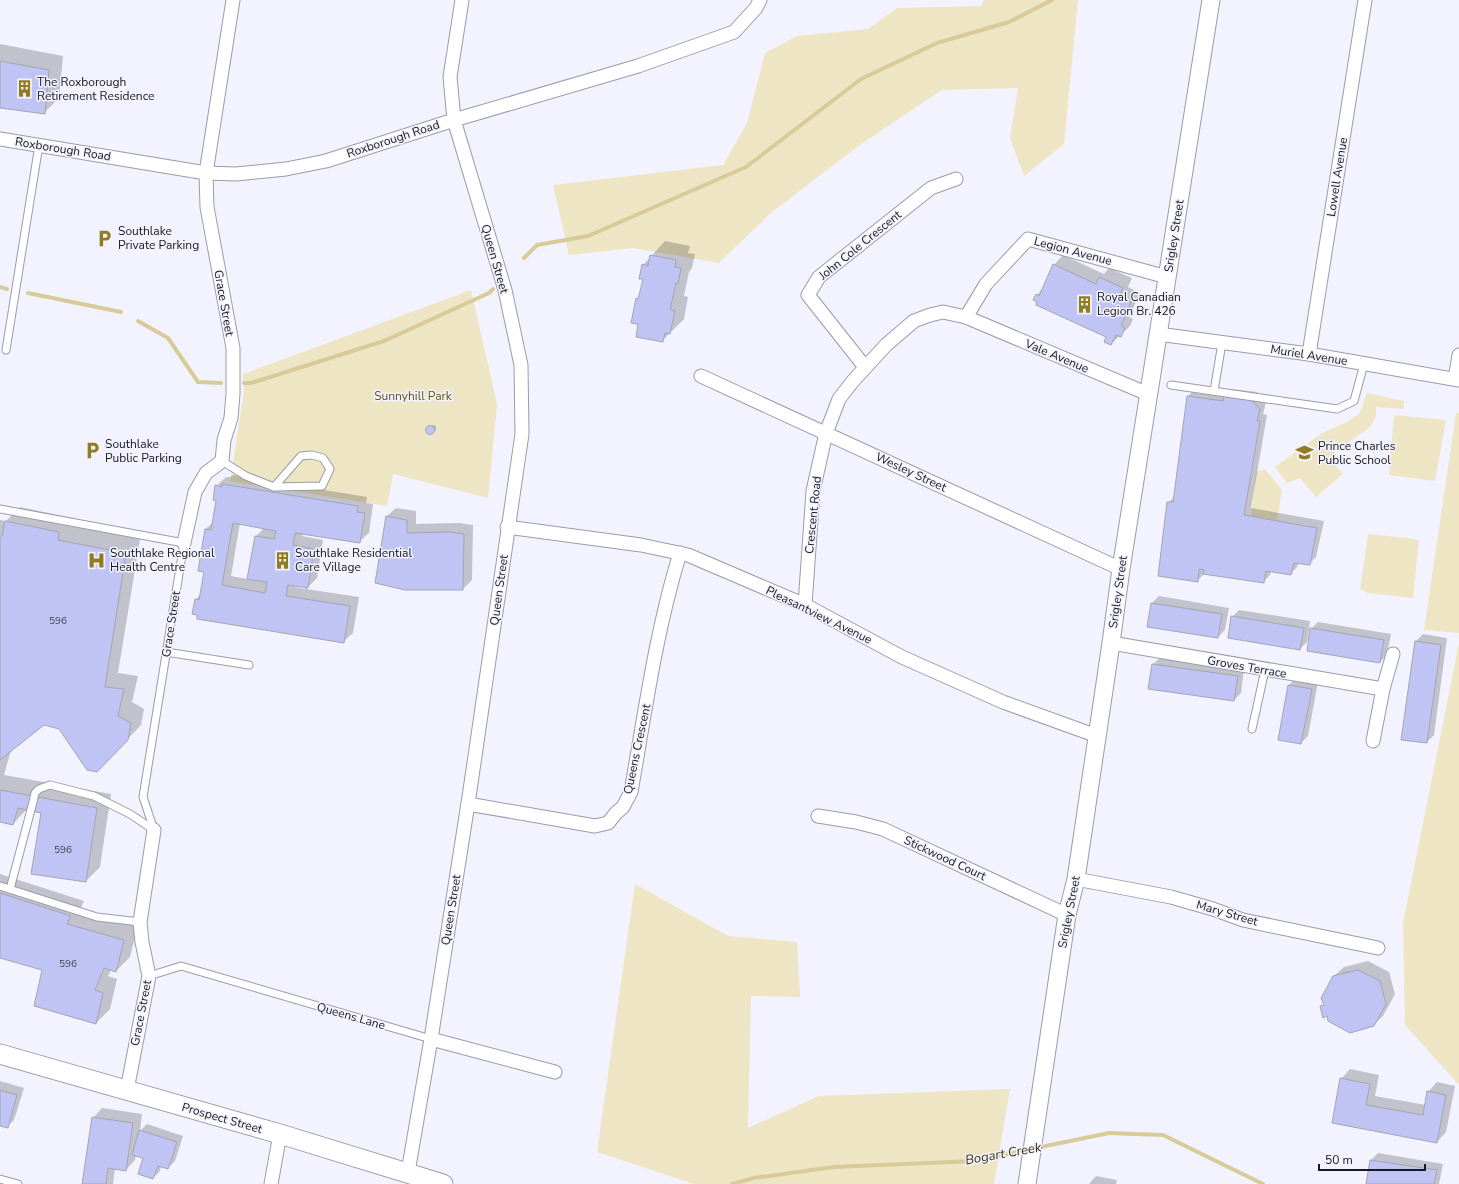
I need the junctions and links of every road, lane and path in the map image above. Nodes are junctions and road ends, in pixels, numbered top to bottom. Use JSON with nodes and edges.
{"nodes":[{"id":1,"x":233,"y":0,"type":"edge"},
{"id":2,"x":462,"y":0,"type":"edge"},
{"id":3,"x":760,"y":0,"type":"edge"},
{"id":4,"x":1211,"y":0,"type":"edge"},
{"id":5,"x":1365,"y":0,"type":"edge"},
{"id":6,"x":454,"y":120,"type":"junction"},
{"id":7,"x":0,"y":139,"type":"edge"},
{"id":8,"x":39,"y":145,"type":"junction"},
{"id":9,"x":206,"y":173,"type":"junction"},
{"id":10,"x":956,"y":179,"type":"dead end"},
{"id":11,"x":1167,"y":277,"type":"junction"},
{"id":12,"x":966,"y":317,"type":"junction"},
{"id":13,"x":1158,"y":334,"type":"junction"},
{"id":14,"x":1222,"y":343,"type":"junction"},
{"id":15,"x":6,"y":350,"type":"dead end"},
{"id":16,"x":1309,"y":354,"type":"junction"},
{"id":17,"x":1459,"y":355,"type":"edge"},
{"id":18,"x":1364,"y":364,"type":"junction"},
{"id":19,"x":865,"y":367,"type":"junction"},
{"id":20,"x":701,"y":376,"type":"dead end"},
{"id":21,"x":1457,"y":380,"type":"edge"},
{"id":22,"x":1171,"y":385,"type":"dead end"},
{"id":23,"x":1214,"y":391,"type":"junction"},
{"id":24,"x":1148,"y":394,"type":"junction"},
{"id":25,"x":826,"y":433,"type":"junction"},
{"id":26,"x":222,"y":462,"type":"junction"},
{"id":27,"x":274,"y":487,"type":"junction"},
{"id":28,"x":0,"y":509,"type":"edge"},
{"id":29,"x":508,"y":527,"type":"junction"},
{"id":30,"x":184,"y":542,"type":"junction"},
{"id":31,"x":680,"y":553,"type":"junction"},
{"id":32,"x":1120,"y":569,"type":"junction"},
{"id":33,"x":805,"y":605,"type":"junction"},
{"id":34,"x":1111,"y":643,"type":"junction"},
{"id":35,"x":166,"y":652,"type":"junction"},
{"id":36,"x":1393,"y":654,"type":"dead end"},
{"id":37,"x":249,"y":665,"type":"dead end"},
{"id":38,"x":1265,"y":670,"type":"junction"},
{"id":39,"x":1382,"y":689,"type":"junction"},
{"id":40,"x":1252,"y":729,"type":"dead end"},
{"id":41,"x":1097,"y":736,"type":"junction"},
{"id":42,"x":1373,"y":741,"type":"dead end"},
{"id":43,"x":468,"y":804,"type":"junction"},
{"id":44,"x":818,"y":816,"type":"dead end"},
{"id":45,"x":154,"y":830,"type":"junction"},
{"id":46,"x":1076,"y":880,"type":"junction"},
{"id":47,"x":0,"y":886,"type":"edge"},
{"id":48,"x":10,"y":889,"type":"junction"},
{"id":49,"x":1067,"y":915,"type":"junction"},
{"id":50,"x":140,"y":922,"type":"junction"},
{"id":51,"x":1378,"y":948,"type":"dead end"},
{"id":52,"x":149,"y":976,"type":"junction"},
{"id":53,"x":431,"y":1039,"type":"junction"},
{"id":54,"x":0,"y":1054,"type":"edge"},
{"id":55,"x":555,"y":1072,"type":"dead end"},
{"id":56,"x":126,"y":1090,"type":"junction"},
{"id":57,"x":280,"y":1134,"type":"junction"},
{"id":58,"x":1028,"y":1176,"type":"edge"},
{"id":59,"x":407,"y":1178,"type":"edge"},
{"id":60,"x":0,"y":1179,"type":"edge"},
{"id":61,"x":18,"y":1184,"type":"edge"},
{"id":62,"x":271,"y":1184,"type":"edge"},
{"id":63,"x":443,"y":1184,"type":"edge"}],
"edges":[{"from":1,"to":9,"type":"street","name":"Grace Street"},
{"from":2,"to":6,"type":"street","name":"Queen Street"},
{"from":3,"to":6,"type":"street","name":"Roxborough Road"},
{"from":4,"to":11,"type":"street","name":"Srigley Street"},
{"from":5,"to":16,"type":"street","name":"Lowell Avenue"},
{"from":6,"to":9,"type":"street","name":"Roxborough Road"},
{"from":6,"to":29,"type":"street","name":"Queen Street"},
{"from":7,"to":8,"type":"street","name":"Roxborough Road"},
{"from":8,"to":9,"type":"street","name":"Roxborough Road"},
{"from":8,"to":15,"type":"lane"},
{"from":9,"to":26,"type":"street","name":"Grace Street"},
{"from":10,"to":19,"type":"street","name":"John Cole Crescent"},
{"from":11,"to":12,"type":"street","name":"Legion Avenue"},
{"from":11,"to":13,"type":"street","name":"Srigley Street"},
{"from":12,"to":19,"type":"street","name":"Crescent Road"},
{"from":12,"to":24,"type":"street","name":"Vale Avenue"},
{"from":13,"to":14,"type":"street","name":"Muriel Avenue"},
{"from":13,"to":24,"type":"street","name":"Srigley Street"},
{"from":14,"to":16,"type":"street","name":"Muriel Avenue"},
{"from":14,"to":23,"type":"lane"},
{"from":16,"to":18,"type":"street","name":"Muriel Avenue"},
{"from":17,"to":21,"type":"street"},
{"from":18,"to":21,"type":"street","name":"Muriel Avenue"},
{"from":18,"to":23,"type":"lane"},
{"from":19,"to":25,"type":"street","name":"Crescent Road"},
{"from":20,"to":25,"type":"street","name":"Wesley Street"},
{"from":22,"to":23,"type":"lane"},
{"from":24,"to":32,"type":"street","name":"Srigley Street"},
{"from":25,"to":32,"type":"street","name":"Wesley Street"},
{"from":25,"to":33,"type":"street","name":"Crescent Road"},
{"from":26,"to":27,"type":"lane"},
{"from":26,"to":30,"type":"street","name":"Grace Street"},
{"from":27,"to":27,"type":"lane"},
{"from":28,"to":30,"type":"lane"},
{"from":29,"to":31,"type":"street","name":"Pleasantview Avenue"},
{"from":29,"to":43,"type":"street","name":"Queen Street"},
{"from":30,"to":35,"type":"lane","name":"Grace Street"},
{"from":31,"to":33,"type":"street","name":"Pleasantview Avenue"},
{"from":31,"to":43,"type":"street","name":"Queens Crescent"},
{"from":32,"to":34,"type":"street","name":"Srigley Street"},
{"from":33,"to":41,"type":"street","name":"Pleasantview Avenue"},
{"from":34,"to":38,"type":"street","name":"Groves Terrace"},
{"from":34,"to":41,"type":"street","name":"Srigley Street"},
{"from":35,"to":37,"type":"lane"},
{"from":35,"to":45,"type":"lane","name":"Grace Street"},
{"from":36,"to":39,"type":"street"},
{"from":38,"to":39,"type":"street","name":"Groves Terrace"},
{"from":38,"to":40,"type":"lane"},
{"from":39,"to":42,"type":"street"},
{"from":41,"to":46,"type":"street","name":"Srigley Street"},
{"from":43,"to":53,"type":"street","name":"Queen Street"},
{"from":44,"to":49,"type":"street","name":"Stickwood Court"},
{"from":45,"to":48,"type":"lane"},
{"from":45,"to":50,"type":"street","name":"Grace Street"},
{"from":46,"to":49,"type":"street","name":"Srigley Street"},
{"from":46,"to":51,"type":"street","name":"Mary Street"},
{"from":47,"to":48,"type":"lane"},
{"from":48,"to":50,"type":"lane"},
{"from":49,"to":58,"type":"street","name":"Srigley Street"},
{"from":50,"to":52,"type":"street","name":"Grace Street"},
{"from":52,"to":53,"type":"lane","name":"Queens Lane"},
{"from":52,"to":56,"type":"street","name":"Grace Street"},
{"from":53,"to":55,"type":"street","name":"Queens Lane"},
{"from":53,"to":59,"type":"street","name":"Queen Street"},
{"from":54,"to":56,"type":"main road","name":"Prospect Street"},
{"from":56,"to":57,"type":"main road","name":"Prospect Street"},
{"from":57,"to":59,"type":"main road","name":"Prospect Street"},
{"from":57,"to":62,"type":"street"},
{"from":59,"to":63,"type":"main road","name":"Prospect Street"},
{"from":60,"to":61,"type":"lane"}]}
